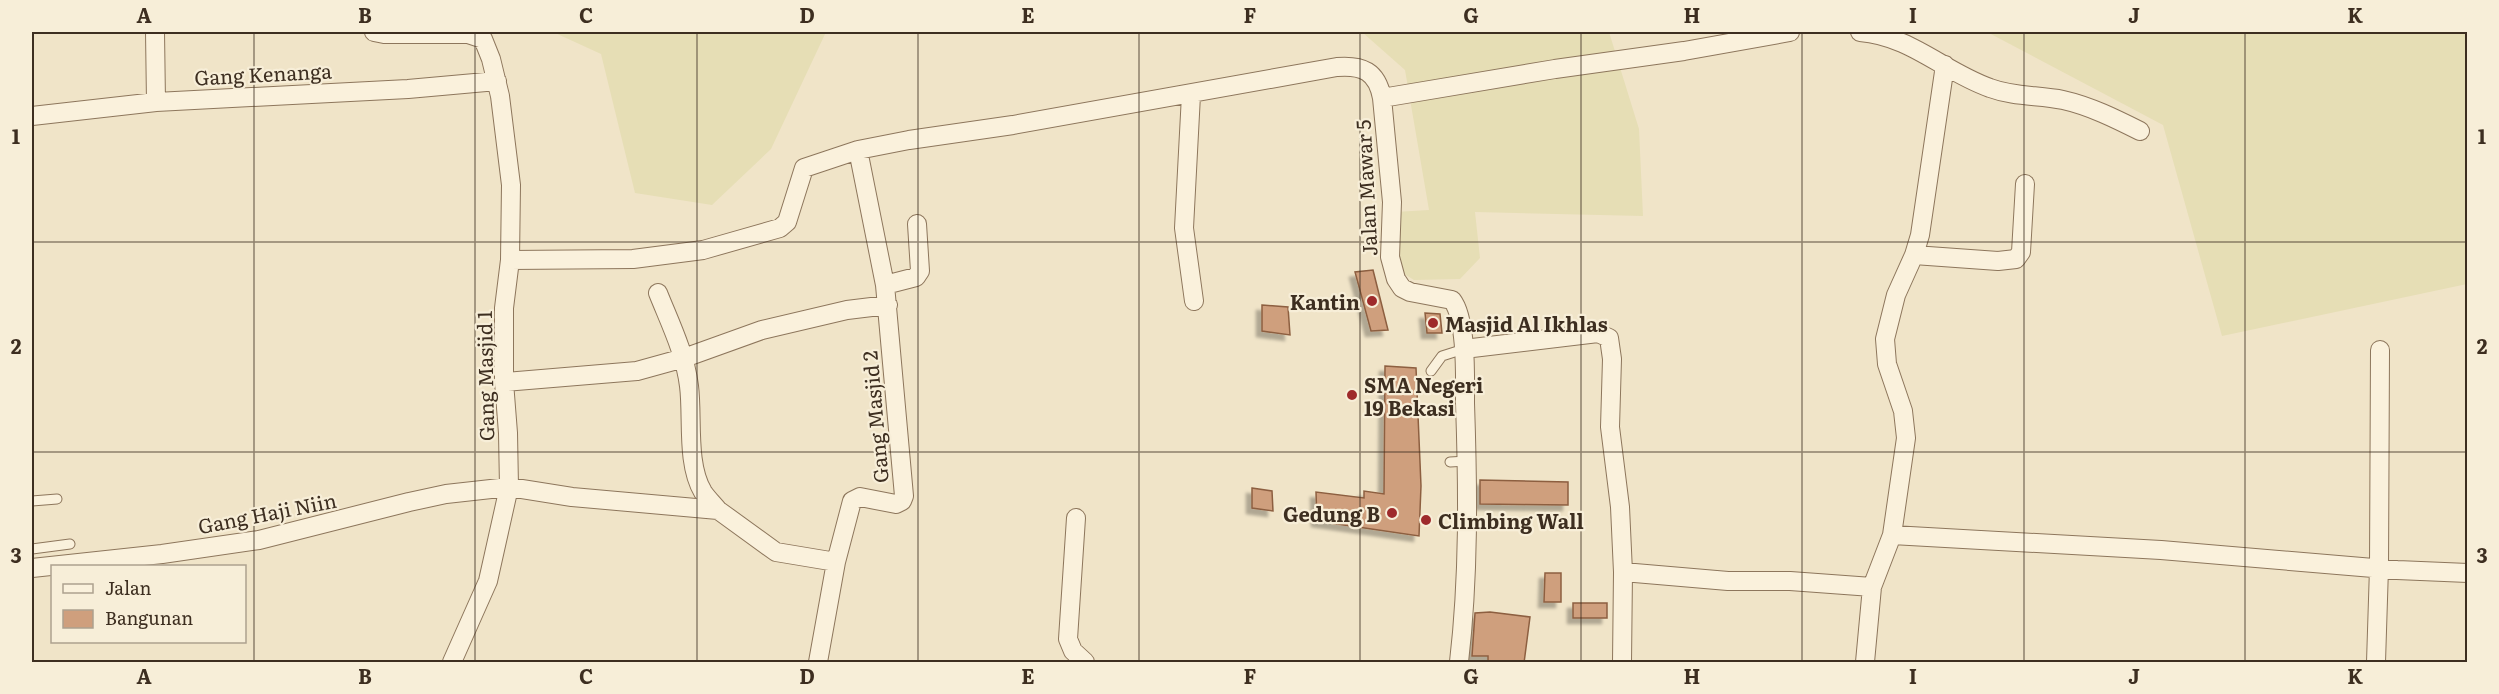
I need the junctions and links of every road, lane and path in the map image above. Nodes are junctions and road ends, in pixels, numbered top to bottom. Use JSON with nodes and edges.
{"nodes":[{"id":1,"x":155,"y":32,"type":"edge"},
{"id":2,"x":374,"y":32,"type":"edge"},
{"id":3,"x":1790,"y":32,"type":"edge"},
{"id":4,"x":1860,"y":32,"type":"edge"},
{"id":5,"x":1945,"y":65,"type":"junction"},
{"id":6,"x":497,"y":81,"type":"junction"},
{"id":7,"x":1191,"y":95,"type":"junction"},
{"id":8,"x":1382,"y":98,"type":"junction"},
{"id":9,"x":156,"y":102,"type":"junction"},
{"id":10,"x":32,"y":116,"type":"edge"},
{"id":11,"x":2140,"y":131,"type":"dead end"},
{"id":12,"x":858,"y":150,"type":"junction"},
{"id":13,"x":2025,"y":184,"type":"dead end"},
{"id":14,"x":917,"y":224,"type":"dead end"},
{"id":15,"x":1914,"y":255,"type":"junction"},
{"id":16,"x":510,"y":260,"type":"junction"},
{"id":17,"x":885,"y":285,"type":"junction"},
{"id":18,"x":658,"y":293,"type":"dead end"},
{"id":19,"x":1194,"y":301,"type":"dead end"},
{"id":20,"x":888,"y":305,"type":"junction"},
{"id":21,"x":1464,"y":349,"type":"junction"},
{"id":22,"x":2380,"y":350,"type":"dead end"},
{"id":23,"x":684,"y":358,"type":"junction"},
{"id":24,"x":1431,"y":371,"type":"dead end"},
{"id":25,"x":504,"y":382,"type":"junction"},
{"id":26,"x":509,"y":487,"type":"junction"},
{"id":27,"x":57,"y":499,"type":"dead end"},
{"id":28,"x":32,"y":501,"type":"edge"},
{"id":29,"x":718,"y":510,"type":"junction"},
{"id":30,"x":1076,"y":518,"type":"dead end"},
{"id":31,"x":1892,"y":535,"type":"junction"},
{"id":32,"x":70,"y":544,"type":"dead end"},
{"id":33,"x":32,"y":549,"type":"edge"},
{"id":34,"x":836,"y":562,"type":"junction"},
{"id":35,"x":60,"y":565,"type":"edge"},
{"id":36,"x":51,"y":566,"type":"edge"},
{"id":37,"x":32,"y":568,"type":"edge"},
{"id":38,"x":2379,"y":568,"type":"junction"},
{"id":39,"x":1623,"y":572,"type":"junction"},
{"id":40,"x":2468,"y":573,"type":"edge"},
{"id":41,"x":1872,"y":587,"type":"junction"},
{"id":42,"x":452,"y":663,"type":"edge"},
{"id":43,"x":818,"y":663,"type":"edge"},
{"id":44,"x":1085,"y":663,"type":"edge"},
{"id":45,"x":1459,"y":663,"type":"edge"},
{"id":46,"x":1622,"y":663,"type":"edge"},
{"id":47,"x":1865,"y":663,"type":"edge"},
{"id":48,"x":2376,"y":663,"type":"edge"}],
"edges":[{"from":1,"to":9,"type":"street"},
{"from":2,"to":6,"type":"street","name":"Gang Masjid 1"},
{"from":3,"to":8,"type":"street"},
{"from":4,"to":5,"type":"street"},
{"from":5,"to":11,"type":"street"},
{"from":5,"to":15,"type":"street"},
{"from":6,"to":9,"type":"street","name":"Gang Kenanga"},
{"from":6,"to":16,"type":"street","name":"Gang Masjid 1"},
{"from":7,"to":8,"type":"street"},
{"from":7,"to":12,"type":"street"},
{"from":7,"to":19,"type":"street"},
{"from":8,"to":21,"type":"street","name":"Jalan Mawar 5"},
{"from":9,"to":10,"type":"street","name":"Gang Kenanga"},
{"from":12,"to":16,"type":"street"},
{"from":12,"to":17,"type":"street","name":"Gang Masjid 2"},
{"from":13,"to":15,"type":"street"},
{"from":14,"to":17,"type":"street"},
{"from":15,"to":31,"type":"street"},
{"from":16,"to":25,"type":"street","name":"Gang Masjid 1"},
{"from":17,"to":20,"type":"street","name":"Gang Masjid 2"},
{"from":18,"to":23,"type":"street"},
{"from":20,"to":23,"type":"street"},
{"from":20,"to":34,"type":"street","name":"Gang Masjid 2"},
{"from":21,"to":24,"type":"lane"},
{"from":21,"to":39,"type":"street"},
{"from":21,"to":45,"type":"street","name":"Jalan Mawar 5"},
{"from":22,"to":38,"type":"street"},
{"from":23,"to":25,"type":"street"},
{"from":23,"to":29,"type":"street"},
{"from":25,"to":26,"type":"street","name":"Gang Masjid 1"},
{"from":26,"to":29,"type":"street","name":"Gang Haji Niin"},
{"from":26,"to":35,"type":"street","name":"Gang Haji Niin"},
{"from":26,"to":42,"type":"street","name":"Gang Masjid 1"},
{"from":27,"to":28,"type":"lane"},
{"from":29,"to":34,"type":"street"},
{"from":30,"to":44,"type":"street"},
{"from":31,"to":38,"type":"street"},
{"from":31,"to":41,"type":"street"},
{"from":32,"to":33,"type":"lane"},
{"from":34,"to":43,"type":"street","name":"Gang Masjid 2"},
{"from":36,"to":37,"type":"street","name":"Gang Haji Niin"},
{"from":38,"to":40,"type":"street"},
{"from":38,"to":48,"type":"street"},
{"from":39,"to":41,"type":"street"},
{"from":39,"to":46,"type":"street"},
{"from":41,"to":47,"type":"street"}]}
